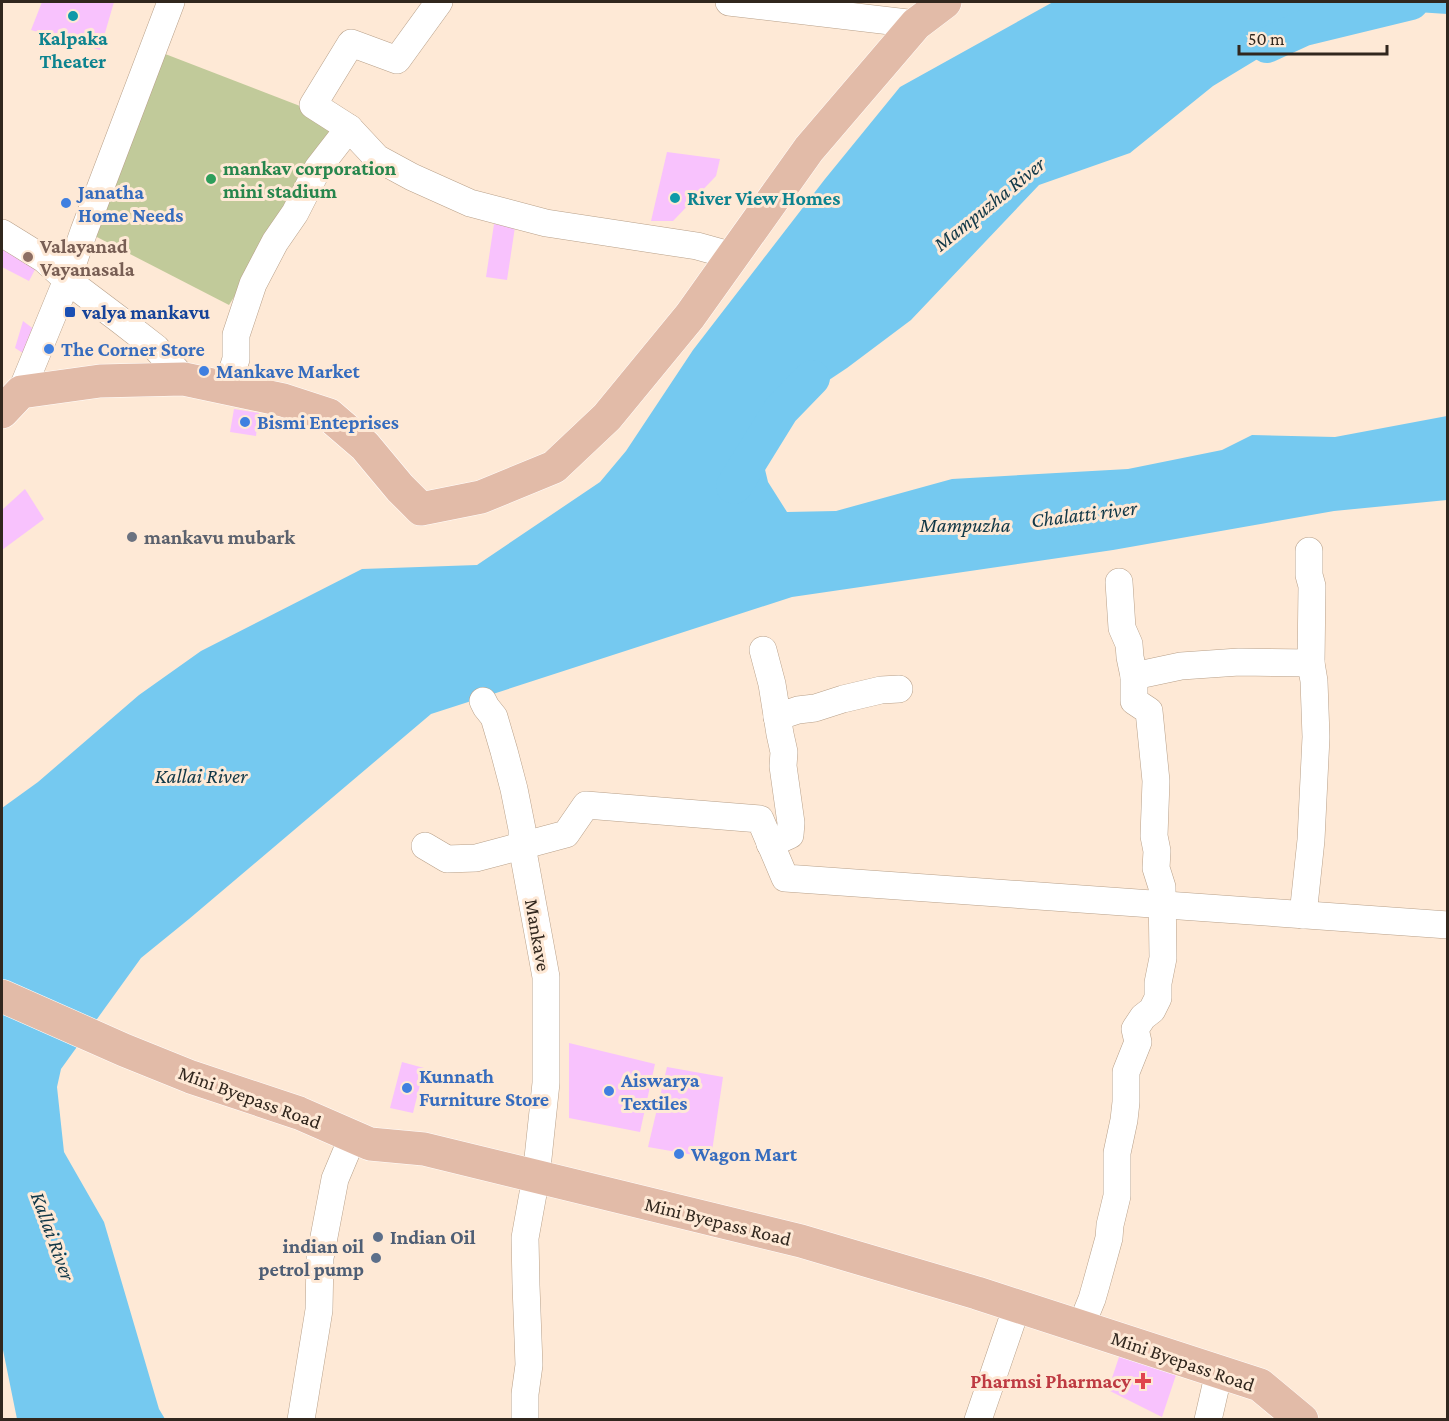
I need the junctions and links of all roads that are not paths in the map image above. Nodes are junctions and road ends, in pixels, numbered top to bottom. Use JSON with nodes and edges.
{"nodes":[{"id":1,"x":171,"y":2,"type":"edge"},
{"id":2,"x":439,"y":2,"type":"edge"},
{"id":3,"x":741,"y":2,"type":"edge"},
{"id":4,"x":945,"y":2,"type":"edge"},
{"id":5,"x":916,"y":24,"type":"junction"},
{"id":6,"x":349,"y":128,"type":"junction"},
{"id":7,"x":2,"y":233,"type":"edge"},
{"id":8,"x":733,"y":256,"type":"junction"},
{"id":9,"x":67,"y":280,"type":"junction"},
{"id":10,"x":184,"y":379,"type":"junction"},
{"id":11,"x":227,"y":387,"type":"junction"},
{"id":12,"x":11,"y":402,"type":"edge"},
{"id":13,"x":1309,"y":550,"type":"dead end"},
{"id":14,"x":1119,"y":582,"type":"dead end"},
{"id":15,"x":763,"y":650,"type":"dead end"},
{"id":16,"x":1311,"y":663,"type":"junction"},
{"id":17,"x":1134,"y":676,"type":"junction"},
{"id":18,"x":899,"y":689,"type":"dead end"},
{"id":19,"x":483,"y":701,"type":"dead end"},
{"id":20,"x":777,"y":717,"type":"junction"},
{"id":21,"x":770,"y":844,"type":"junction"},
{"id":22,"x":425,"y":846,"type":"dead end"},
{"id":23,"x":522,"y":846,"type":"junction"},
{"id":24,"x":1162,"y":905,"type":"junction"},
{"id":25,"x":1303,"y":915,"type":"junction"},
{"id":26,"x":1448,"y":926,"type":"edge"},
{"id":27,"x":2,"y":996,"type":"edge"},
{"id":28,"x":353,"y":1136,"type":"junction"},
{"id":29,"x":536,"y":1177,"type":"junction"},
{"id":30,"x":1017,"y":1306,"type":"junction"},
{"id":31,"x":1081,"y":1326,"type":"junction"},
{"id":32,"x":1220,"y":1372,"type":"junction"},
{"id":33,"x":301,"y":1419,"type":"edge"},
{"id":34,"x":525,"y":1419,"type":"edge"},
{"id":35,"x":978,"y":1419,"type":"edge"},
{"id":36,"x":1208,"y":1419,"type":"edge"},
{"id":37,"x":1302,"y":1419,"type":"edge"}],
"edges":[{"from":1,"to":9,"type":"street"},
{"from":2,"to":6,"type":"street"},
{"from":3,"to":5,"type":"street"},
{"from":4,"to":5,"type":"main road"},
{"from":5,"to":8,"type":"main road"},
{"from":6,"to":8,"type":"street"},
{"from":6,"to":11,"type":"street"},
{"from":7,"to":9,"type":"street"},
{"from":8,"to":11,"type":"main road"},
{"from":9,"to":10,"type":"street"},
{"from":9,"to":12,"type":"street"},
{"from":10,"to":11,"type":"main road"},
{"from":10,"to":12,"type":"main road"},
{"from":13,"to":16,"type":"street"},
{"from":14,"to":17,"type":"street"},
{"from":15,"to":20,"type":"street"},
{"from":16,"to":17,"type":"street"},
{"from":16,"to":25,"type":"street"},
{"from":17,"to":24,"type":"street"},
{"from":18,"to":20,"type":"street"},
{"from":19,"to":23,"type":"street","name":"Mankave"},
{"from":20,"to":21,"type":"street"},
{"from":21,"to":23,"type":"street"},
{"from":21,"to":24,"type":"street"},
{"from":22,"to":23,"type":"street"},
{"from":23,"to":29,"type":"street","name":"Mankave"},
{"from":24,"to":25,"type":"street"},
{"from":24,"to":31,"type":"street"},
{"from":25,"to":26,"type":"street"},
{"from":27,"to":28,"type":"main road","name":"Mini Byepass Road"},
{"from":28,"to":29,"type":"main road","name":"Mini Byepass Road"},
{"from":28,"to":33,"type":"street"},
{"from":29,"to":30,"type":"main road","name":"Mini Byepass Road"},
{"from":29,"to":34,"type":"street","name":"Mankave"},
{"from":30,"to":31,"type":"main road","name":"Mini Byepass Road"},
{"from":30,"to":35,"type":"street"},
{"from":31,"to":32,"type":"main road","name":"Mini Byepass Road"},
{"from":32,"to":36,"type":"street"},
{"from":32,"to":37,"type":"main road","name":"Mini Byepass Road"}]}
